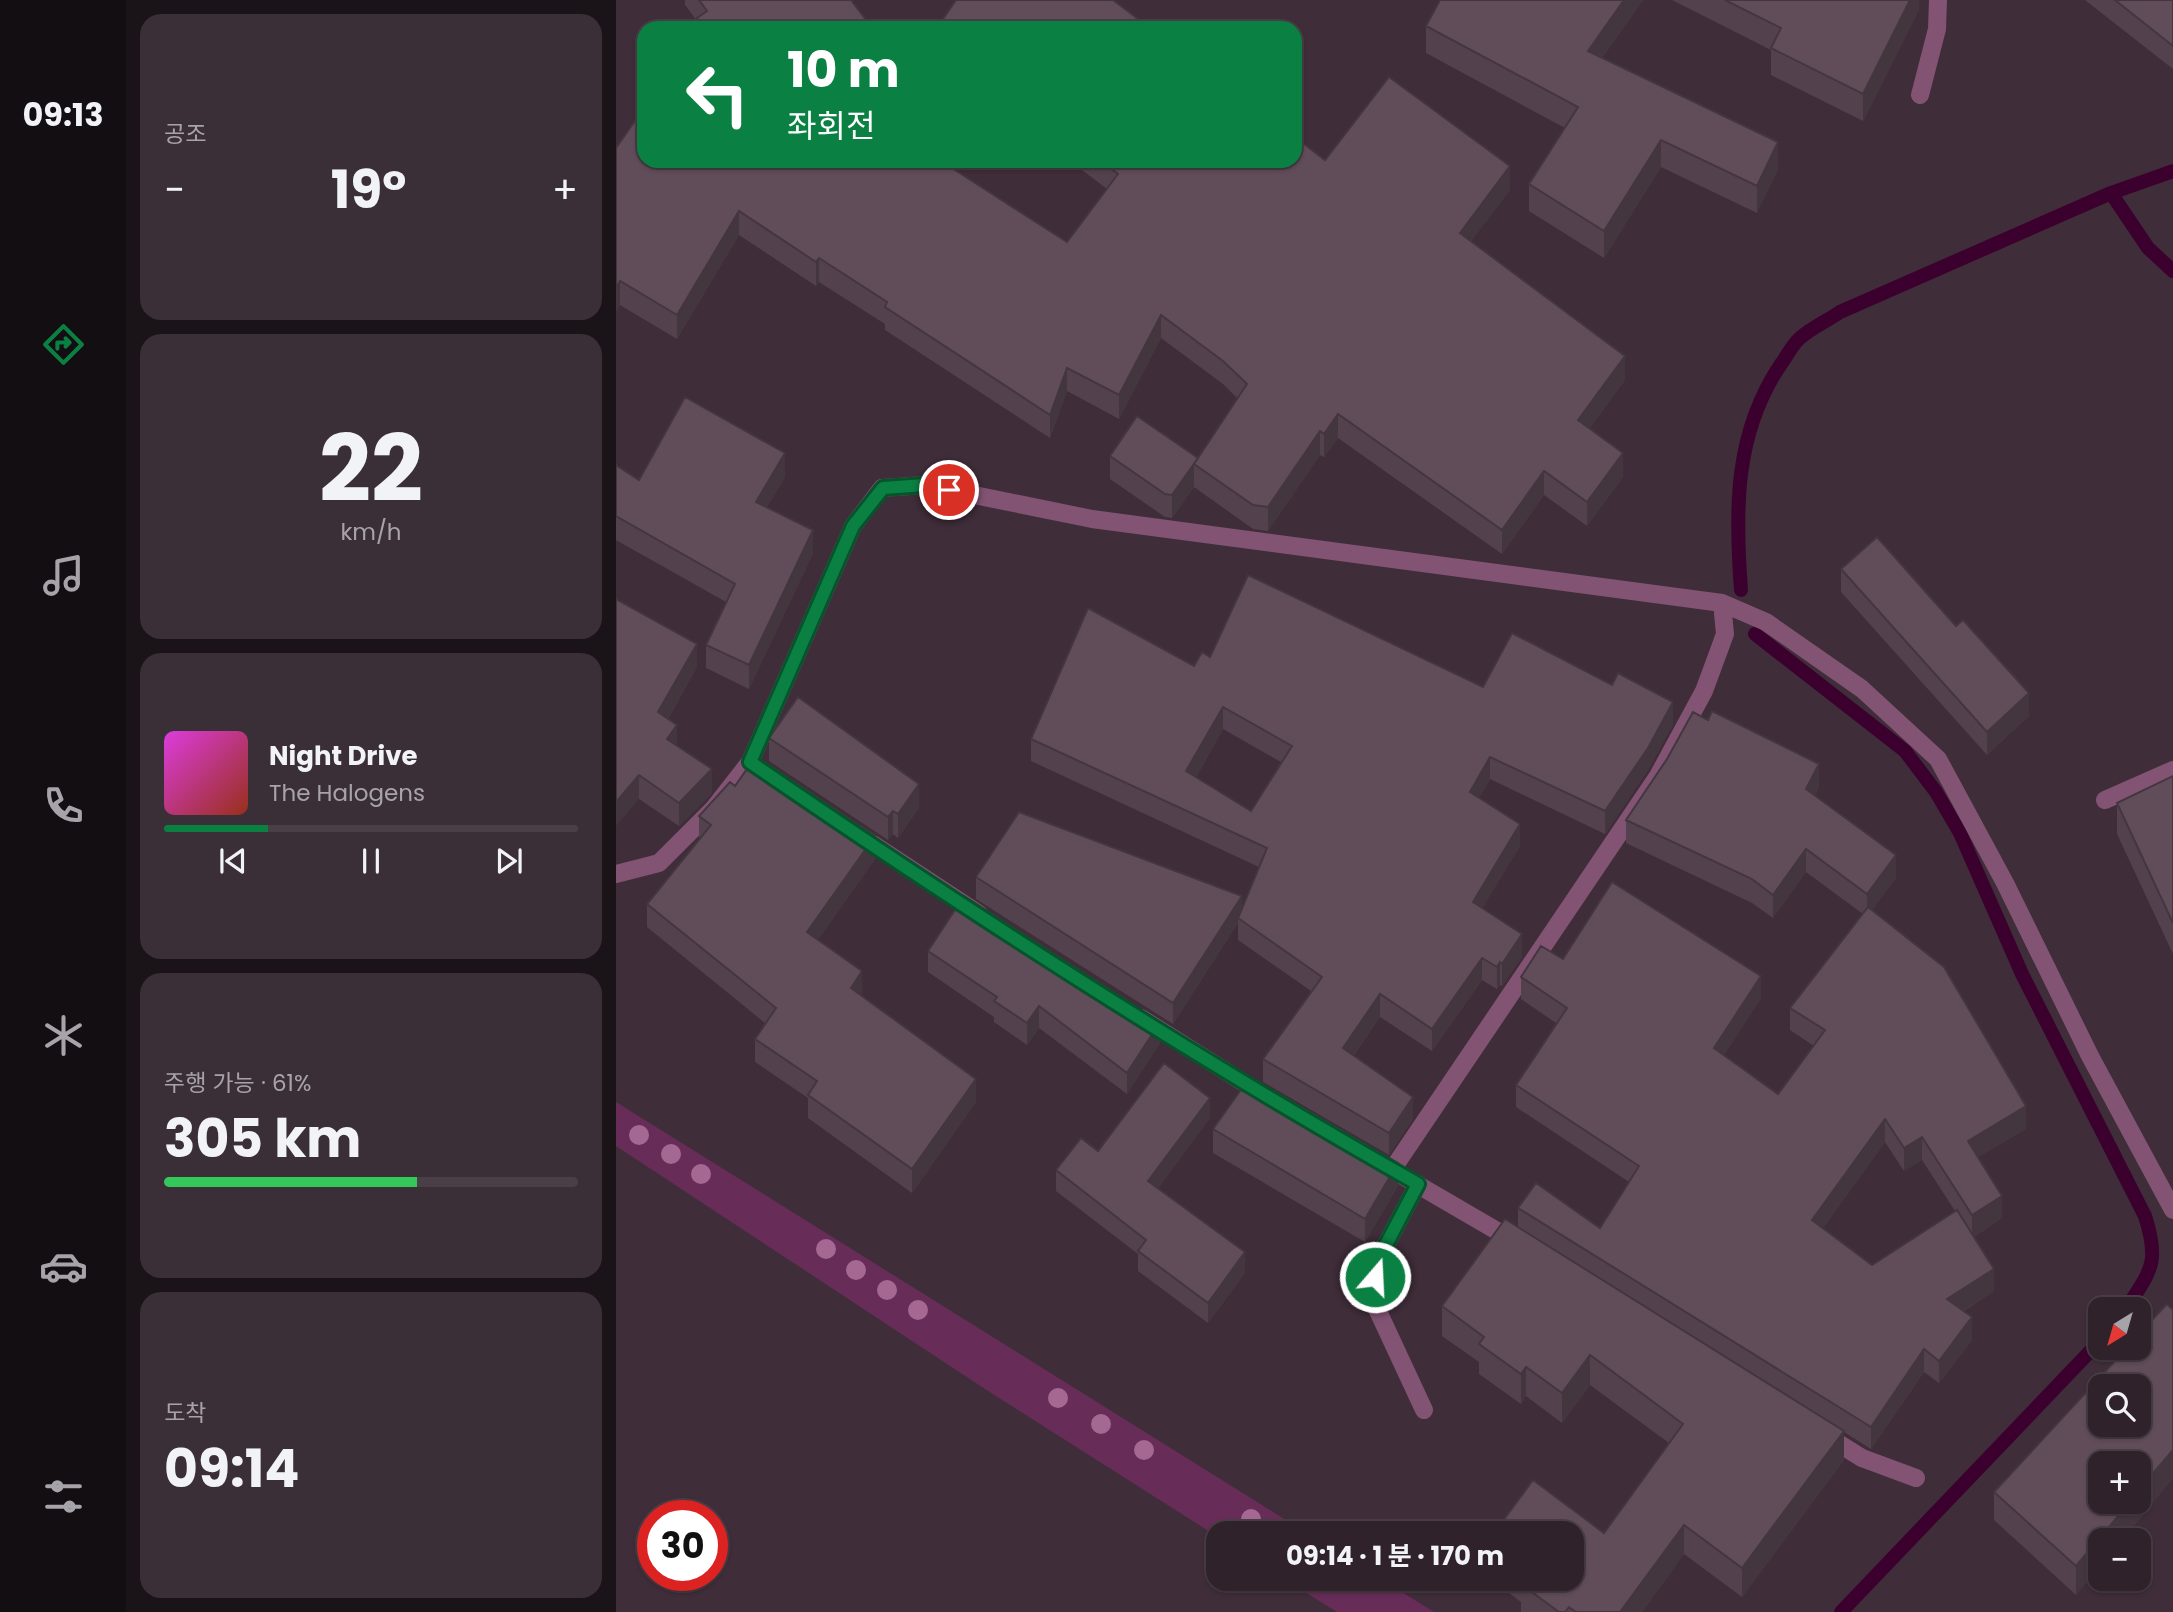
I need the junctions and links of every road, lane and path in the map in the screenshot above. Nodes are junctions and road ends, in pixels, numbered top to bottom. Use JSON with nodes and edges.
{"nodes":[{"id":1,"x":1938,"y":0,"type":"edge"},
{"id":2,"x":1920,"y":95,"type":"dead end"},
{"id":3,"x":1722,"y":603,"type":"junction"},
{"id":4,"x":2173,"y":769,"type":"edge"},
{"id":5,"x":2105,"y":800,"type":"dead end"},
{"id":6,"x":841,"y":823,"type":"edge"},
{"id":7,"x":616,"y":874,"type":"edge"},
{"id":8,"x":989,"y":921,"type":"edge"},
{"id":9,"x":1129,"y":1010,"type":"edge"},
{"id":10,"x":1282,"y":1107,"type":"edge"},
{"id":11,"x":1359,"y":1151,"type":"edge"},
{"id":12,"x":1392,"y":1170,"type":"junction"},
{"id":13,"x":1418,"y":1184,"type":"junction"},
{"id":14,"x":2173,"y":1210,"type":"edge"},
{"id":15,"x":1529,"y":1250,"type":"edge"},
{"id":16,"x":1424,"y":1410,"type":"dead end"},
{"id":17,"x":1805,"y":1422,"type":"edge"},
{"id":18,"x":1916,"y":1478,"type":"dead end"}],
"edges":[{"from":1,"to":2,"type":"street"},
{"from":3,"to":7,"type":"street"},
{"from":3,"to":12,"type":"street"},
{"from":3,"to":14,"type":"street"},
{"from":4,"to":5,"type":"street"},
{"from":6,"to":8,"type":"street"},
{"from":9,"to":10,"type":"street"},
{"from":11,"to":12,"type":"street"},
{"from":12,"to":13,"type":"street"},
{"from":13,"to":15,"type":"street"},
{"from":13,"to":16,"type":"street"},
{"from":17,"to":18,"type":"street"}]}
